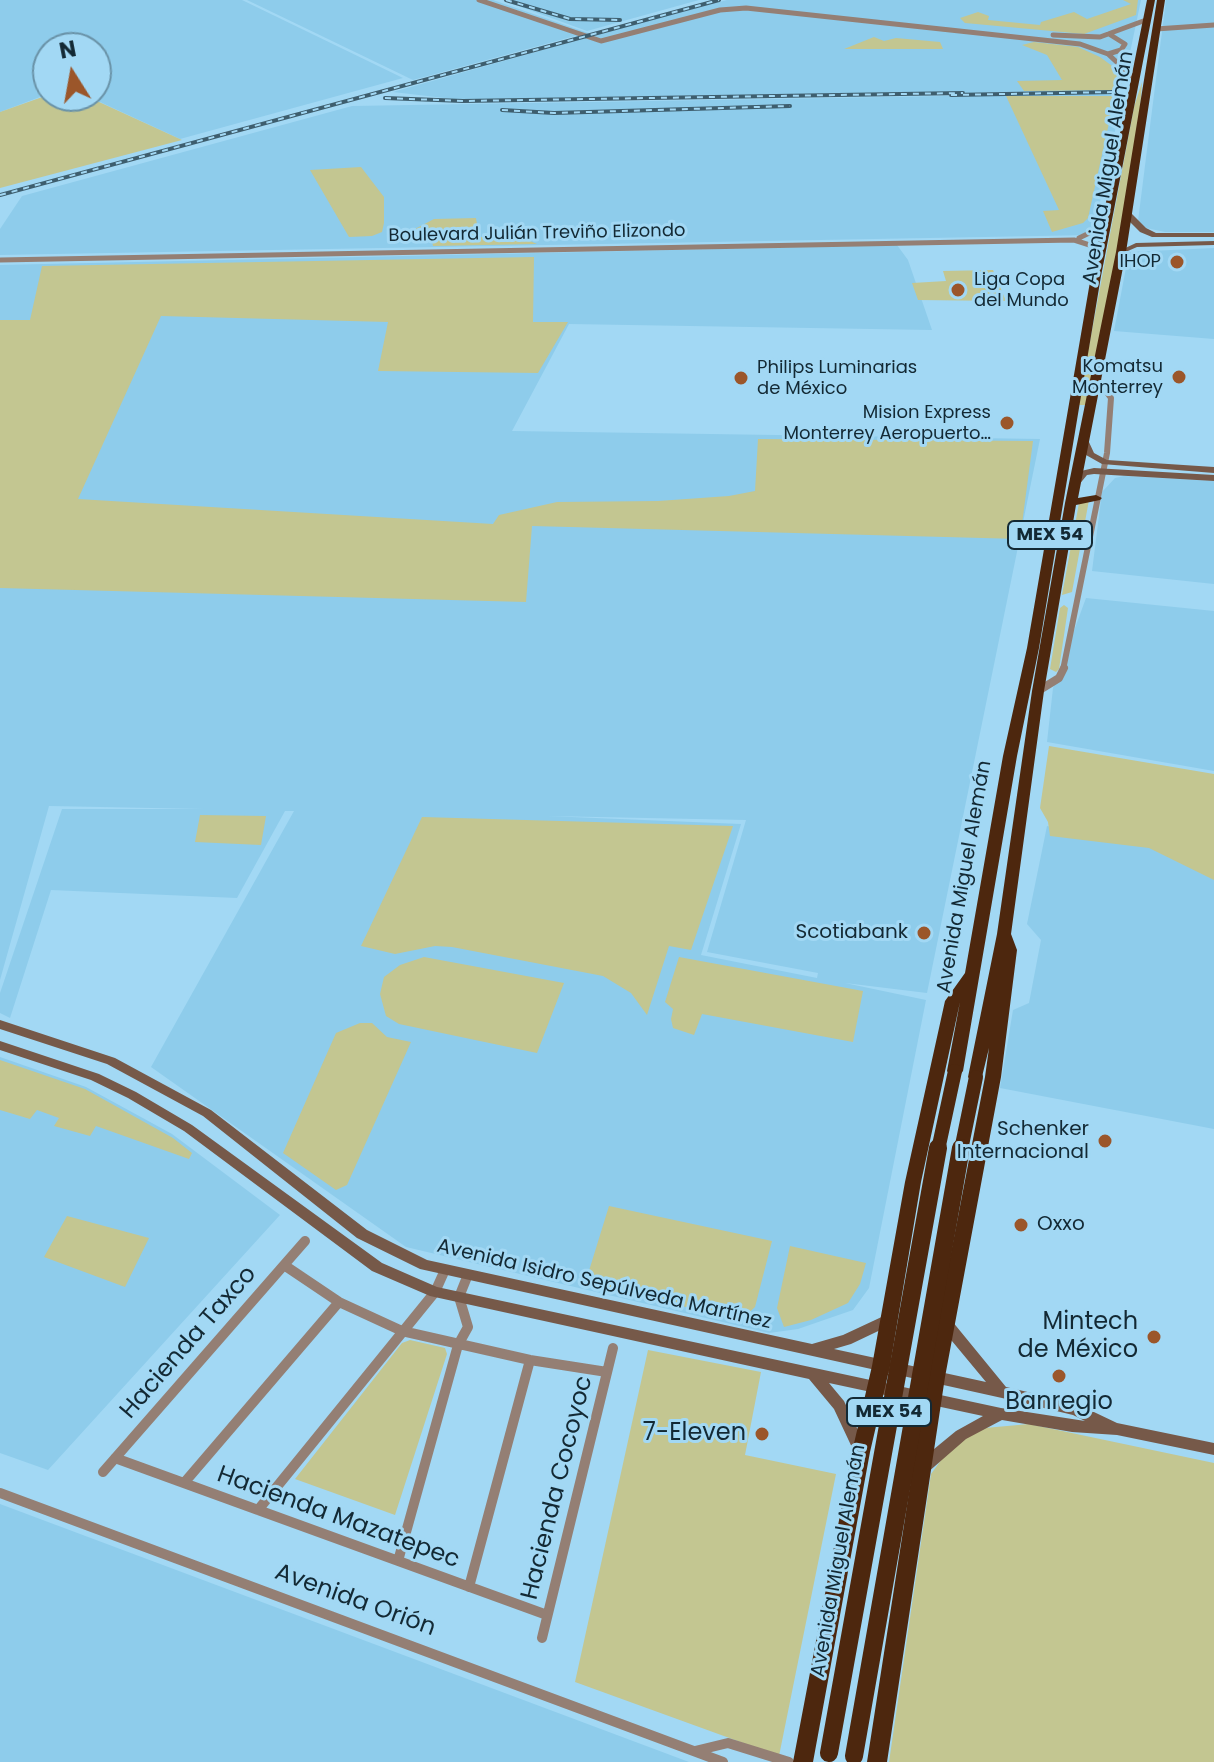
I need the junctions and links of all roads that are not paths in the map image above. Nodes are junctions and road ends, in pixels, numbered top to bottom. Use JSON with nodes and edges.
{"nodes":[{"id":1,"x":479,"y":0,"type":"edge"},
{"id":2,"x":489,"y":0,"type":"edge"},
{"id":3,"x":1151,"y":0,"type":"edge"},
{"id":4,"x":1161,"y":0,"type":"edge"},
{"id":5,"x":518,"y":12,"type":"junction"},
{"id":6,"x":1214,"y":23,"type":"edge"},
{"id":7,"x":1153,"y":24,"type":"junction"},
{"id":8,"x":1109,"y":34,"type":"junction"},
{"id":9,"x":1038,"y":36,"type":"junction"},
{"id":10,"x":1100,"y":37,"type":"junction"},
{"id":11,"x":1096,"y":48,"type":"junction"},
{"id":12,"x":1108,"y":54,"type":"junction"},
{"id":13,"x":1136,"y":80,"type":"junction"},
{"id":14,"x":1127,"y":214,"type":"junction"},
{"id":15,"x":1106,"y":225,"type":"junction"},
{"id":16,"x":1074,"y":240,"type":"junction"},
{"id":17,"x":1214,"y":240,"type":"edge"},
{"id":18,"x":1102,"y":249,"type":"junction"},
{"id":19,"x":1121,"y":252,"type":"junction"},
{"id":20,"x":0,"y":260,"type":"edge"},
{"id":21,"x":1097,"y":379,"type":"junction"},
{"id":22,"x":1084,"y":440,"type":"junction"},
{"id":23,"x":1104,"y":467,"type":"junction"},
{"id":24,"x":1214,"y":470,"type":"edge"},
{"id":25,"x":1214,"y":478,"type":"edge"},
{"id":26,"x":1074,"y":485,"type":"junction"},
{"id":27,"x":1096,"y":498,"type":"junction"},
{"id":28,"x":1071,"y":503,"type":"junction"},
{"id":29,"x":1038,"y":691,"type":"junction"},
{"id":30,"x":1004,"y":934,"type":"junction"},
{"id":31,"x":972,"y":974,"type":"junction"},
{"id":32,"x":0,"y":1024,"type":"edge"},
{"id":33,"x":0,"y":1045,"type":"edge"},
{"id":34,"x":305,"y":1241,"type":"dead end"},
{"id":35,"x":284,"y":1265,"type":"junction"},
{"id":36,"x":444,"y":1272,"type":"junction"},
{"id":37,"x":467,"y":1277,"type":"junction"},
{"id":38,"x":435,"y":1292,"type":"junction"},
{"id":39,"x":895,"y":1292,"type":"junction"},
{"id":40,"x":459,"y":1297,"type":"junction"},
{"id":41,"x":339,"y":1302,"type":"junction"},
{"id":42,"x":950,"y":1306,"type":"junction"},
{"id":43,"x":888,"y":1320,"type":"junction"},
{"id":44,"x":947,"y":1325,"type":"junction"},
{"id":45,"x":402,"y":1331,"type":"junction"},
{"id":46,"x":458,"y":1345,"type":"junction"},
{"id":47,"x":613,"y":1348,"type":"dead end"},
{"id":48,"x":810,"y":1350,"type":"junction"},
{"id":49,"x":530,"y":1360,"type":"junction"},
{"id":50,"x":881,"y":1366,"type":"junction"},
{"id":51,"x":607,"y":1372,"type":"junction"},
{"id":52,"x":813,"y":1374,"type":"junction"},
{"id":53,"x":936,"y":1377,"type":"junction"},
{"id":54,"x":877,"y":1388,"type":"junction"},
{"id":55,"x":1002,"y":1392,"type":"junction"},
{"id":56,"x":933,"y":1399,"type":"junction"},
{"id":57,"x":1001,"y":1414,"type":"junction"},
{"id":58,"x":1117,"y":1429,"type":"junction"},
{"id":59,"x":863,"y":1443,"type":"junction"},
{"id":60,"x":1214,"y":1449,"type":"edge"},
{"id":61,"x":115,"y":1458,"type":"junction"},
{"id":62,"x":923,"y":1459,"type":"junction"},
{"id":63,"x":103,"y":1472,"type":"dead end"},
{"id":64,"x":184,"y":1483,"type":"junction"},
{"id":65,"x":0,"y":1493,"type":"edge"},
{"id":66,"x":258,"y":1510,"type":"junction"},
{"id":67,"x":398,"y":1561,"type":"junction"},
{"id":68,"x":469,"y":1587,"type":"junction"},
{"id":69,"x":547,"y":1615,"type":"junction"},
{"id":70,"x":542,"y":1638,"type":"dead end"},
{"id":71,"x":695,"y":1751,"type":"junction"},
{"id":72,"x":828,"y":1758,"type":"edge"},
{"id":73,"x":853,"y":1759,"type":"edge"},
{"id":74,"x":723,"y":1762,"type":"edge"},
{"id":75,"x":789,"y":1762,"type":"edge"},
{"id":76,"x":803,"y":1762,"type":"edge"},
{"id":77,"x":877,"y":1762,"type":"edge"}],
"edges":[{"from":1,"to":5,"type":"street"},
{"from":2,"to":5,"type":"street"},
{"from":3,"to":7,"type":"highway","name":"Avenida Miguel Alemán","number":"MEX 54"},
{"from":4,"to":7,"type":"highway","name":"Avenida Miguel Alemán","number":"MEX 54"},
{"from":5,"to":9,"type":"street"},
{"from":6,"to":7,"type":"street"},
{"from":7,"to":8,"type":"street"},
{"from":7,"to":13,"type":"highway","name":"Avenida Miguel Alemán","number":"MEX 54"},
{"from":7,"to":14,"type":"highway","name":"Avenida Miguel Alemán","number":"MEX 54"},
{"from":8,"to":10,"type":"street"},
{"from":8,"to":12,"type":"street"},
{"from":9,"to":10,"type":"street"},
{"from":9,"to":11,"type":"street"},
{"from":10,"to":11,"type":"street"},
{"from":11,"to":12,"type":"street"},
{"from":12,"to":13,"type":"street"},
{"from":13,"to":15,"type":"highway","name":"Avenida Miguel Alemán","number":"MEX 54"},
{"from":14,"to":17,"type":"main road"},
{"from":14,"to":19,"type":"highway","name":"Avenida Miguel Alemán","number":"MEX 54"},
{"from":15,"to":16,"type":"street","name":"Boulevard Julián Treviño Elizondo"},
{"from":15,"to":18,"type":"highway","name":"Avenida Miguel Alemán","number":"MEX 54"},
{"from":16,"to":18,"type":"street","name":"Boulevard Julián Treviño Elizondo"},
{"from":16,"to":20,"type":"street","name":"Boulevard Julián Treviño Elizondo"},
{"from":17,"to":19,"type":"main road"},
{"from":18,"to":31,"type":"highway","name":"Avenida Miguel Alemán","number":"MEX 54"},
{"from":19,"to":21,"type":"highway","name":"Avenida Miguel Alemán","number":"MEX 54"},
{"from":21,"to":22,"type":"highway","name":"Avenida Miguel Alemán","number":"MEX 54"},
{"from":21,"to":23,"type":"street"},
{"from":22,"to":23,"type":"main road"},
{"from":22,"to":26,"type":"highway","name":"Avenida Miguel Alemán","number":"MEX 54"},
{"from":23,"to":24,"type":"main road"},
{"from":23,"to":25,"type":"main road"},
{"from":23,"to":26,"type":"main road"},
{"from":23,"to":27,"type":"street"},
{"from":26,"to":28,"type":"highway","name":"Avenida Miguel Alemán","number":"MEX 54"},
{"from":27,"to":28,"type":"highway"},
{"from":27,"to":29,"type":"street"},
{"from":28,"to":29,"type":"highway","name":"Avenida Miguel Alemán","number":"MEX 54"},
{"from":29,"to":30,"type":"highway","name":"Avenida Miguel Alemán","number":"MEX 54"},
{"from":30,"to":42,"type":"highway"},
{"from":30,"to":73,"type":"highway","name":"Avenida Miguel Alemán","number":"MEX 54","bridge":true},
{"from":31,"to":39,"type":"highway"},
{"from":31,"to":72,"type":"highway","name":"Avenida Miguel Alemán","number":"MEX 54","bridge":true},
{"from":32,"to":36,"type":"main road","name":"Avenida Isidro Sepúlveda Martínez"},
{"from":33,"to":38,"type":"main road","name":"Avenida Isidro Sepúlveda Martínez"},
{"from":34,"to":35,"type":"street","name":"Hacienda Taxco"},
{"from":35,"to":41,"type":"street"},
{"from":35,"to":61,"type":"street","name":"Hacienda Taxco"},
{"from":36,"to":37,"type":"main road","name":"Avenida Isidro Sepúlveda Martínez"},
{"from":36,"to":38,"type":"street"},
{"from":37,"to":40,"type":"street"},
{"from":37,"to":48,"type":"main road","name":"Avenida Isidro Sepúlveda Martínez"},
{"from":38,"to":40,"type":"main road","name":"Avenida Isidro Sepúlveda Martínez"},
{"from":38,"to":45,"type":"street"},
{"from":39,"to":42,"type":"highway"},
{"from":39,"to":43,"type":"highway"},
{"from":40,"to":46,"type":"street"},
{"from":40,"to":52,"type":"main road","name":"Avenida Isidro Sepúlveda Martínez"},
{"from":41,"to":45,"type":"street"},
{"from":41,"to":64,"type":"street"},
{"from":42,"to":44,"type":"highway"},
{"from":43,"to":48,"type":"main road"},
{"from":43,"to":50,"type":"highway"},
{"from":44,"to":53,"type":"highway"},
{"from":44,"to":55,"type":"main road"},
{"from":45,"to":46,"type":"street"},
{"from":45,"to":66,"type":"street"},
{"from":46,"to":49,"type":"street"},
{"from":46,"to":67,"type":"street"},
{"from":47,"to":51,"type":"street","name":"Hacienda Cocoyoc"},
{"from":48,"to":50,"type":"main road","name":"Avenida Isidro Sepúlveda Martínez"},
{"from":49,"to":51,"type":"street"},
{"from":49,"to":68,"type":"street"},
{"from":50,"to":53,"type":"main road","name":"Avenida Isidro Sepúlveda Martínez"},
{"from":50,"to":54,"type":"highway"},
{"from":51,"to":69,"type":"street","name":"Hacienda Cocoyoc"},
{"from":52,"to":54,"type":"main road","name":"Avenida Isidro Sepúlveda Martínez"},
{"from":52,"to":59,"type":"main road"},
{"from":53,"to":55,"type":"main road","name":"Avenida Isidro Sepúlveda Martínez"},
{"from":53,"to":56,"type":"highway"},
{"from":54,"to":56,"type":"main road","name":"Avenida Isidro Sepúlveda Martínez"},
{"from":54,"to":59,"type":"highway"},
{"from":55,"to":58,"type":"main road","name":"Avenida Isidro Sepúlveda Martínez"},
{"from":56,"to":57,"type":"main road","name":"Avenida Isidro Sepúlveda Martínez"},
{"from":56,"to":62,"type":"highway"},
{"from":57,"to":58,"type":"main road","name":"Avenida Isidro Sepúlveda Martínez"},
{"from":57,"to":62,"type":"main road"},
{"from":58,"to":60,"type":"main road"},
{"from":59,"to":62,"type":"highway"},
{"from":59,"to":76,"type":"highway"},
{"from":61,"to":63,"type":"street","name":"Hacienda Taxco"},
{"from":61,"to":64,"type":"street","name":"Hacienda Mazatepec"},
{"from":62,"to":77,"type":"highway"},
{"from":64,"to":66,"type":"street","name":"Hacienda Mazatepec"},
{"from":65,"to":71,"type":"street","name":"Avenida Orión"},
{"from":66,"to":67,"type":"street","name":"Hacienda Mazatepec"},
{"from":67,"to":68,"type":"street","name":"Hacienda Mazatepec"},
{"from":68,"to":69,"type":"street","name":"Hacienda Mazatepec"},
{"from":69,"to":70,"type":"street","name":"Hacienda Cocoyoc"},
{"from":71,"to":74,"type":"street","name":"Avenida Orión"},
{"from":71,"to":75,"type":"street","name":"Avenida Orión"}]}
